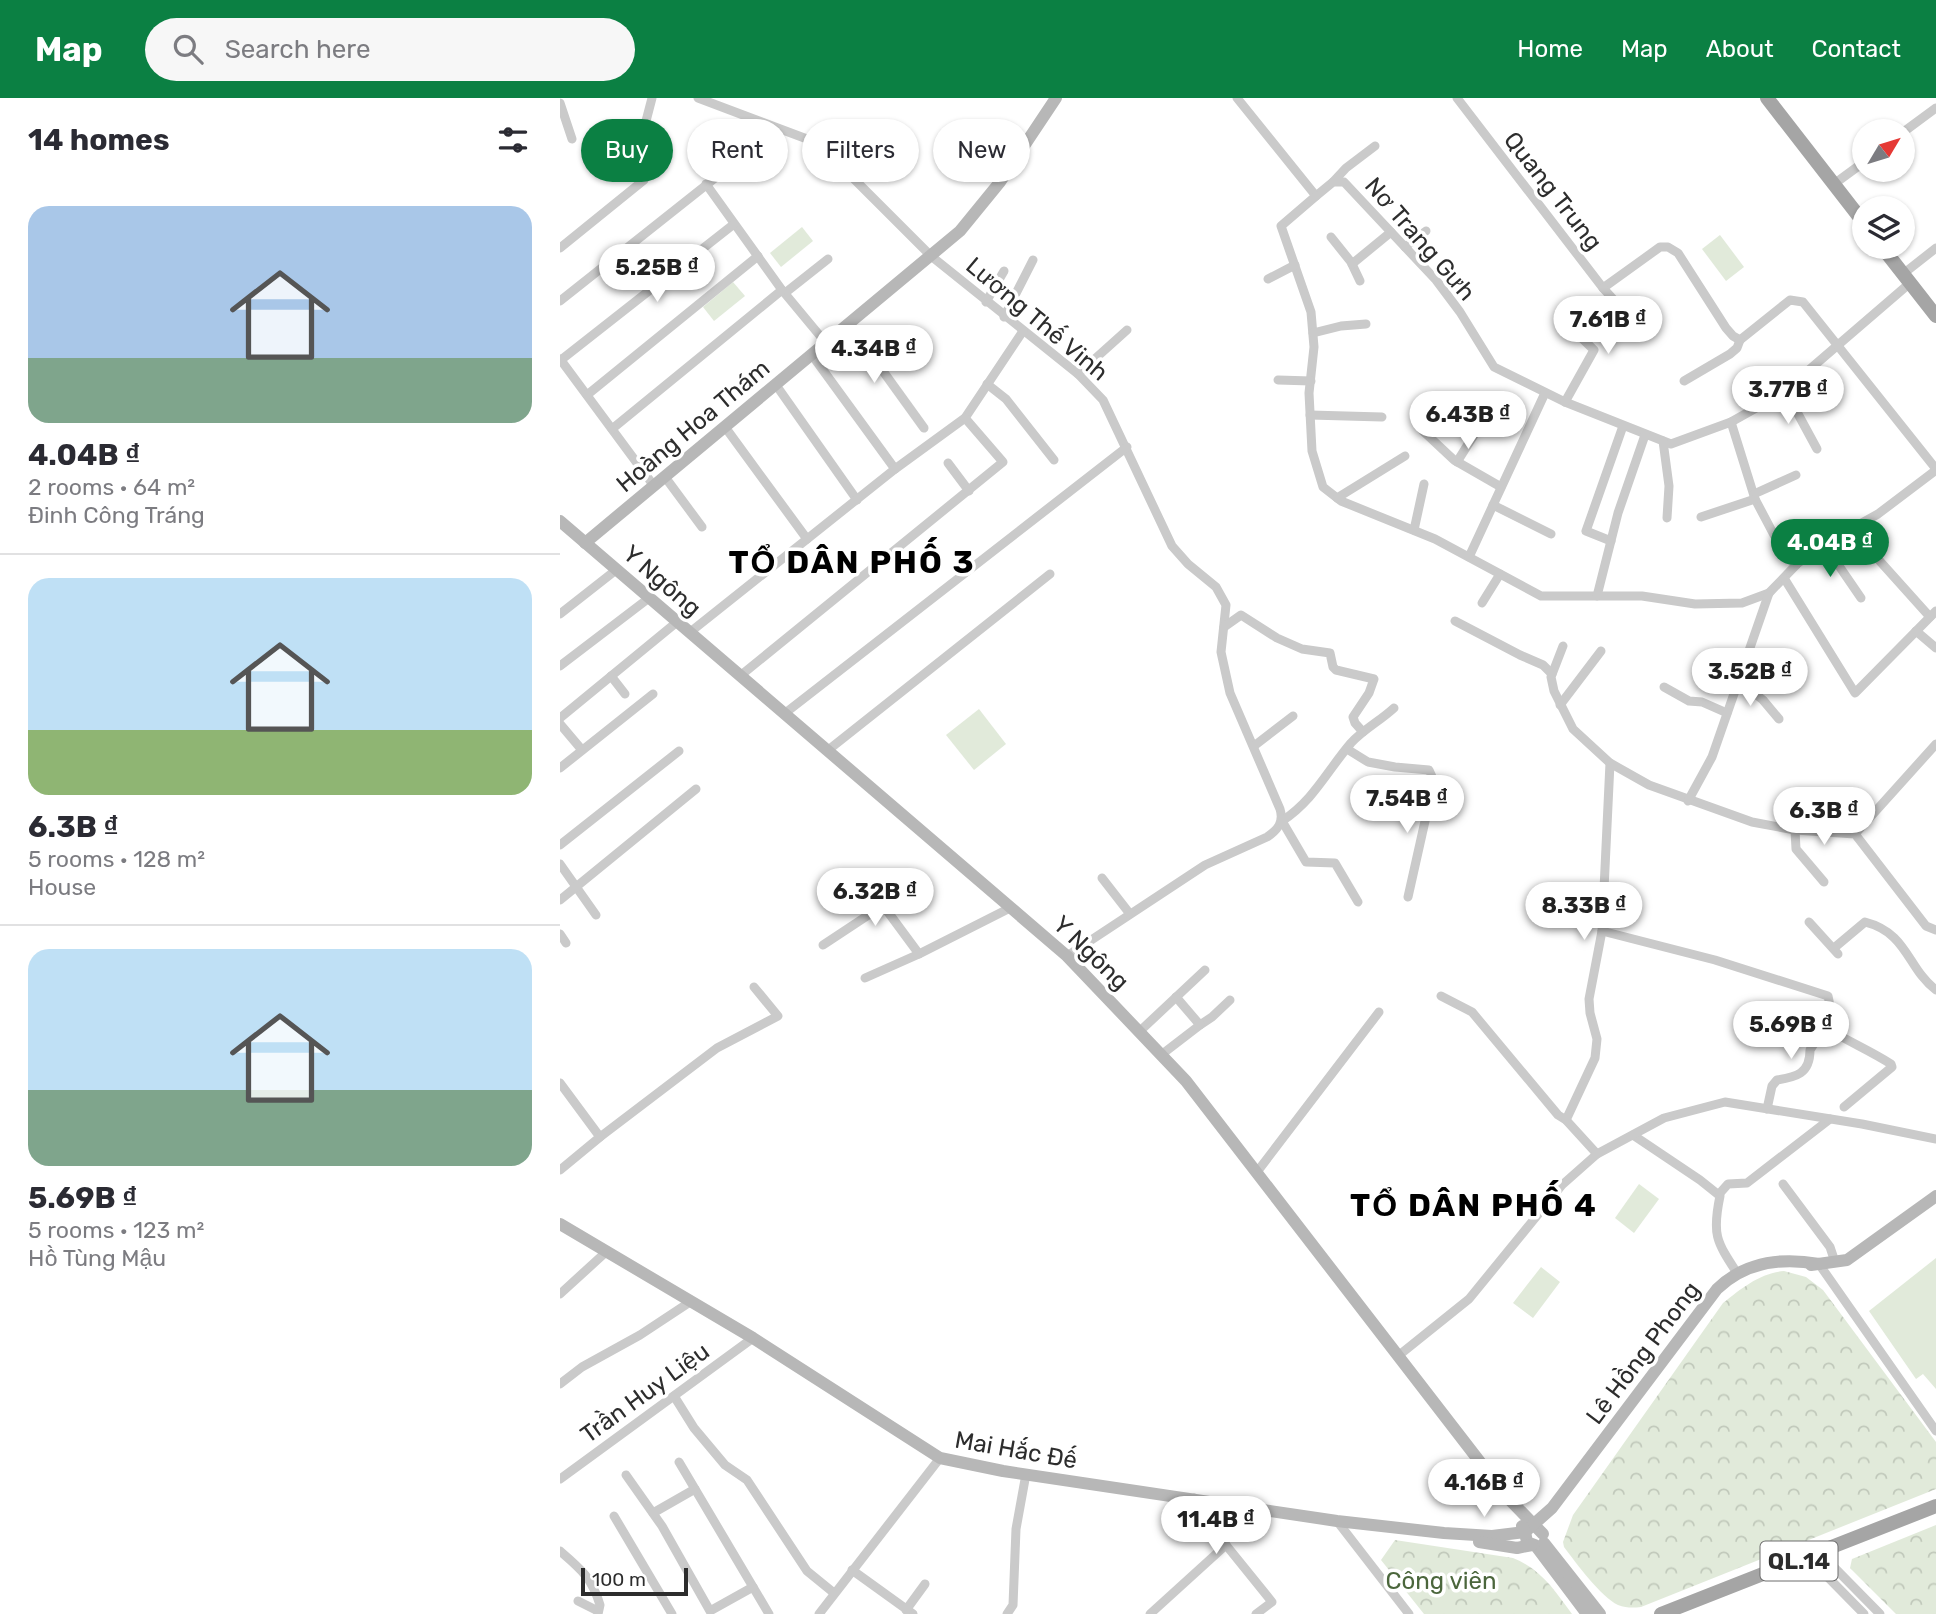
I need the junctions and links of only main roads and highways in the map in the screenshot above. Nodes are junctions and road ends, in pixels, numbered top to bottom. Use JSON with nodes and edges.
{"nodes":[{"id":1,"x":1767,"y":98,"type":"edge"},
{"id":2,"x":1852,"y":207,"type":"edge"},
{"id":3,"x":1891,"y":259,"type":"edge"},
{"id":4,"x":1936,"y":316,"type":"edge"},
{"id":5,"x":1936,"y":1506,"type":"edge"},
{"id":6,"x":1661,"y":1614,"type":"edge"}],
"edges":[{"from":1,"to":2,"type":"main road"},
{"from":3,"to":4,"type":"main road"},
{"from":5,"to":6,"type":"main road","number":"QL.14"}]}
